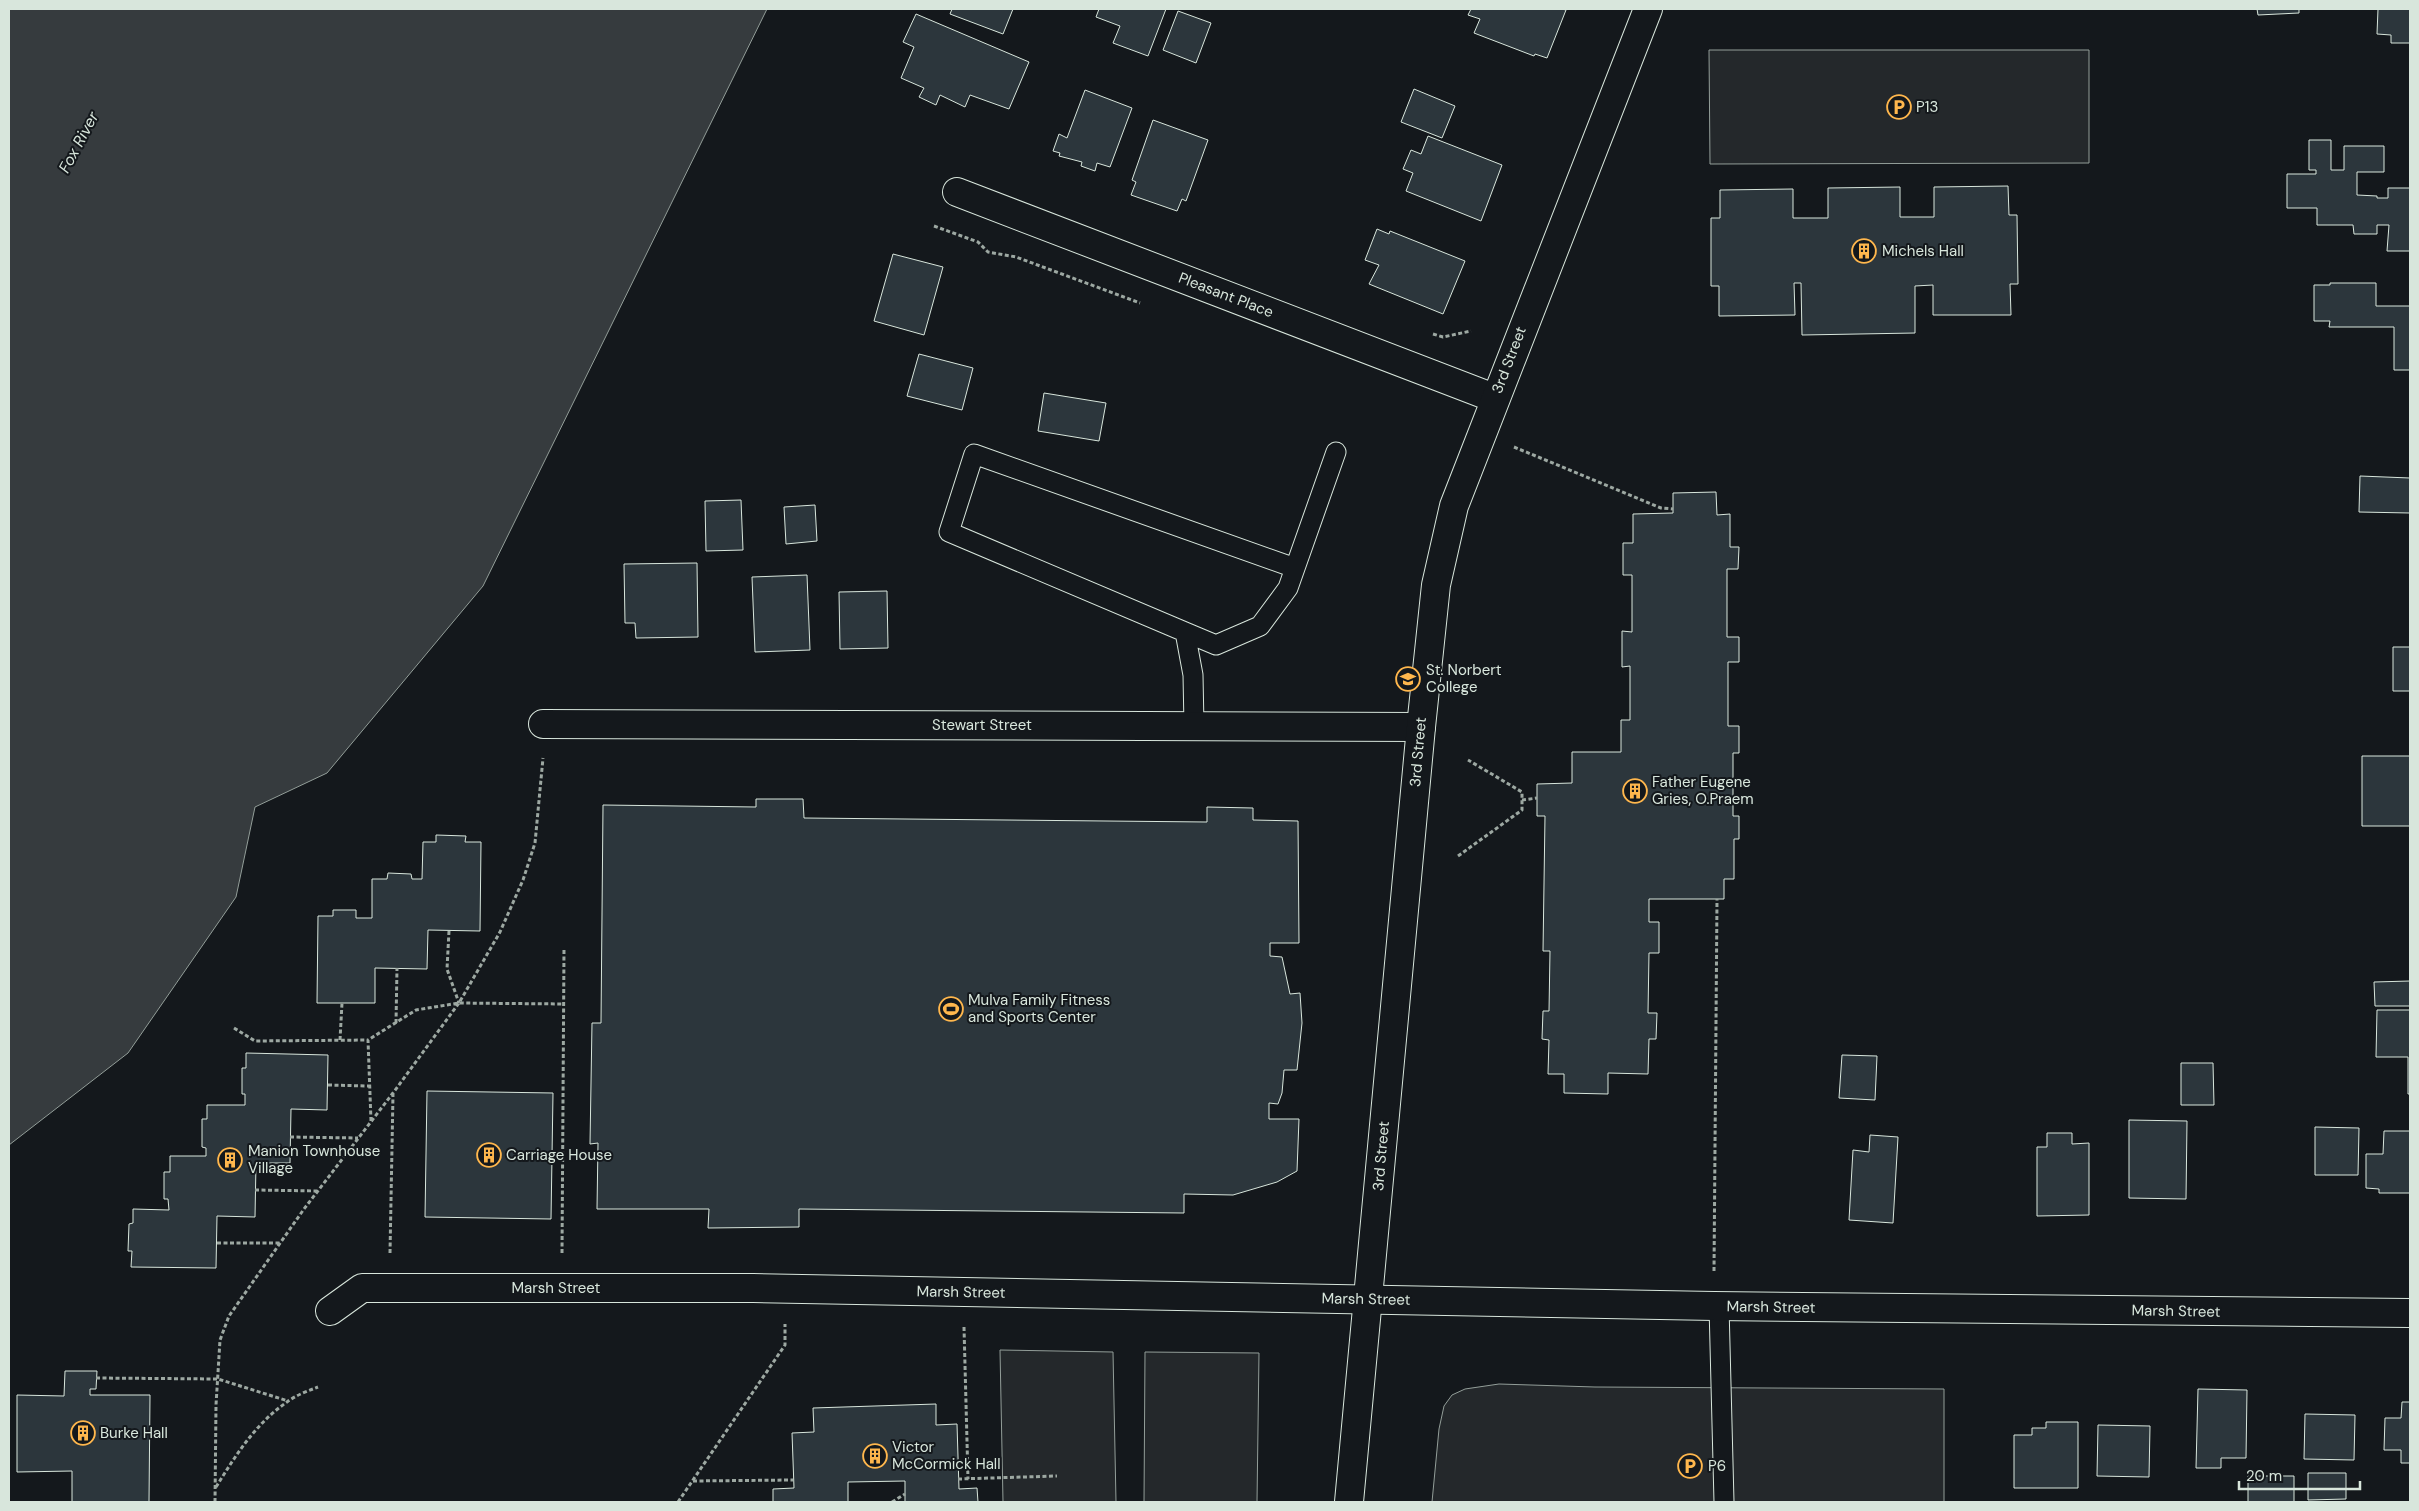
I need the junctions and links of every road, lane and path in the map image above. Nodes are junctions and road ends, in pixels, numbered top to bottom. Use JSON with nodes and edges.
{"nodes":[{"id":1,"x":1648,"y":9,"type":"edge"},
{"id":2,"x":957,"y":192,"type":"dead end"},
{"id":3,"x":934,"y":226,"type":"dead end"},
{"id":4,"x":1148,"y":306,"type":"dead end"},
{"id":5,"x":1494,"y":398,"type":"junction"},
{"id":6,"x":1481,"y":433,"type":"junction"},
{"id":7,"x":1336,"y":452,"type":"dead end"},
{"id":8,"x":1673,"y":508,"type":"dead end"},
{"id":9,"x":1295,"y":568,"type":"junction"},
{"id":10,"x":1185,"y":632,"type":"junction"},
{"id":11,"x":543,"y":724,"type":"joint"},
{"id":12,"x":1194,"y":726,"type":"junction"},
{"id":13,"x":1421,"y":727,"type":"junction"},
{"id":14,"x":1468,"y":760,"type":"dead end"},
{"id":15,"x":1537,"y":798,"type":"dead end"},
{"id":16,"x":1522,"y":800,"type":"junction"},
{"id":17,"x":1458,"y":856,"type":"dead end"},
{"id":18,"x":1717,"y":899,"type":"dead end"},
{"id":19,"x":449,"y":931,"type":"dead end"},
{"id":20,"x":564,"y":948,"type":"dead end"},
{"id":21,"x":397,"y":968,"type":"dead end"},
{"id":22,"x":342,"y":1003,"type":"dead end"},
{"id":23,"x":459,"y":1003,"type":"junction"},
{"id":24,"x":564,"y":1004,"type":"junction"},
{"id":25,"x":396,"y":1023,"type":"junction"},
{"id":26,"x":234,"y":1028,"type":"dead end"},
{"id":27,"x":340,"y":1040,"type":"junction"},
{"id":28,"x":368,"y":1040,"type":"junction"},
{"id":29,"x":328,"y":1085,"type":"dead end"},
{"id":30,"x":370,"y":1086,"type":"junction"},
{"id":31,"x":393,"y":1094,"type":"junction"},
{"id":32,"x":371,"y":1123,"type":"junction"},
{"id":33,"x":290,"y":1137,"type":"dead end"},
{"id":34,"x":358,"y":1138,"type":"junction"},
{"id":35,"x":255,"y":1190,"type":"dead end"},
{"id":36,"x":319,"y":1191,"type":"junction"},
{"id":37,"x":217,"y":1243,"type":"dead end"},
{"id":38,"x":280,"y":1243,"type":"junction"},
{"id":39,"x":389,"y":1288,"type":"junction"},
{"id":40,"x":562,"y":1288,"type":"junction"},
{"id":41,"x":786,"y":1289,"type":"junction"},
{"id":42,"x":963,"y":1292,"type":"junction"},
{"id":43,"x":1368,"y":1299,"type":"junction"},
{"id":44,"x":1717,"y":1306,"type":"junction"},
{"id":45,"x":330,"y":1312,"type":"dead end"},
{"id":46,"x":2410,"y":1314,"type":"edge"},
{"id":47,"x":96,"y":1378,"type":"dead end"},
{"id":48,"x":218,"y":1380,"type":"junction"},
{"id":49,"x":318,"y":1387,"type":"dead end"},
{"id":50,"x":288,"y":1401,"type":"junction"},
{"id":51,"x":1057,"y":1476,"type":"dead end"},
{"id":52,"x":958,"y":1479,"type":"dead end"},
{"id":53,"x":968,"y":1479,"type":"junction"},
{"id":54,"x":793,"y":1480,"type":"dead end"},
{"id":55,"x":693,"y":1481,"type":"junction"},
{"id":56,"x":216,"y":1489,"type":"junction"},
{"id":57,"x":905,"y":1494,"type":"dead end"},
{"id":58,"x":215,"y":1502,"type":"edge"},
{"id":59,"x":679,"y":1502,"type":"edge"},
{"id":60,"x":892,"y":1502,"type":"edge"},
{"id":61,"x":1349,"y":1502,"type":"edge"},
{"id":62,"x":1724,"y":1502,"type":"edge"}],
"edges":[{"from":1,"to":5,"type":"street","name":"3rd Street"},
{"from":2,"to":5,"type":"street","name":"Pleasant Place"},
{"from":3,"to":4,"type":"path"},
{"from":5,"to":6,"type":"street","name":"3rd Street"},
{"from":6,"to":8,"type":"path"},
{"from":6,"to":13,"type":"street","name":"3rd Street"},
{"from":7,"to":9,"type":"lane"},
{"from":9,"to":10,"type":"lane"},
{"from":9,"to":10,"type":"lane"},
{"from":10,"to":12,"type":"lane"},
{"from":11,"to":12,"type":"street","name":"Stewart Street"},
{"from":11,"to":23,"type":"path"},
{"from":12,"to":13,"type":"street","name":"Stewart Street"},
{"from":13,"to":43,"type":"street","name":"3rd Street"},
{"from":14,"to":16,"type":"path"},
{"from":15,"to":16,"type":"path"},
{"from":16,"to":17,"type":"path"},
{"from":18,"to":44,"type":"path"},
{"from":19,"to":23,"type":"path"},
{"from":20,"to":24,"type":"path"},
{"from":21,"to":25,"type":"path"},
{"from":22,"to":27,"type":"path"},
{"from":23,"to":24,"type":"path"},
{"from":23,"to":25,"type":"path"},
{"from":23,"to":31,"type":"path"},
{"from":24,"to":40,"type":"path"},
{"from":25,"to":28,"type":"path"},
{"from":26,"to":27,"type":"path"},
{"from":27,"to":28,"type":"path"},
{"from":28,"to":30,"type":"path"},
{"from":29,"to":30,"type":"path"},
{"from":30,"to":32,"type":"path"},
{"from":31,"to":32,"type":"path"},
{"from":31,"to":39,"type":"path"},
{"from":32,"to":34,"type":"path"},
{"from":33,"to":34,"type":"path"},
{"from":34,"to":36,"type":"path"},
{"from":35,"to":36,"type":"path"},
{"from":36,"to":38,"type":"path"},
{"from":37,"to":38,"type":"path"},
{"from":38,"to":48,"type":"path"},
{"from":39,"to":40,"type":"street","name":"Marsh Street"},
{"from":39,"to":45,"type":"street","name":"Marsh Street"},
{"from":40,"to":41,"type":"street","name":"Marsh Street"},
{"from":41,"to":42,"type":"street","name":"Marsh Street"},
{"from":41,"to":55,"type":"path"},
{"from":42,"to":43,"type":"street","name":"Marsh Street"},
{"from":42,"to":53,"type":"path"},
{"from":43,"to":44,"type":"street","name":"Marsh Street"},
{"from":43,"to":61,"type":"street","name":"3rd Street"},
{"from":44,"to":46,"type":"street","name":"Marsh Street"},
{"from":44,"to":62,"type":"lane"},
{"from":47,"to":48,"type":"path"},
{"from":48,"to":50,"type":"path"},
{"from":48,"to":56,"type":"path"},
{"from":49,"to":50,"type":"path"},
{"from":50,"to":56,"type":"path"},
{"from":51,"to":53,"type":"path"},
{"from":52,"to":53,"type":"path"},
{"from":54,"to":55,"type":"path"},
{"from":55,"to":59,"type":"path"},
{"from":56,"to":58,"type":"path"},
{"from":57,"to":60,"type":"path"}]}
